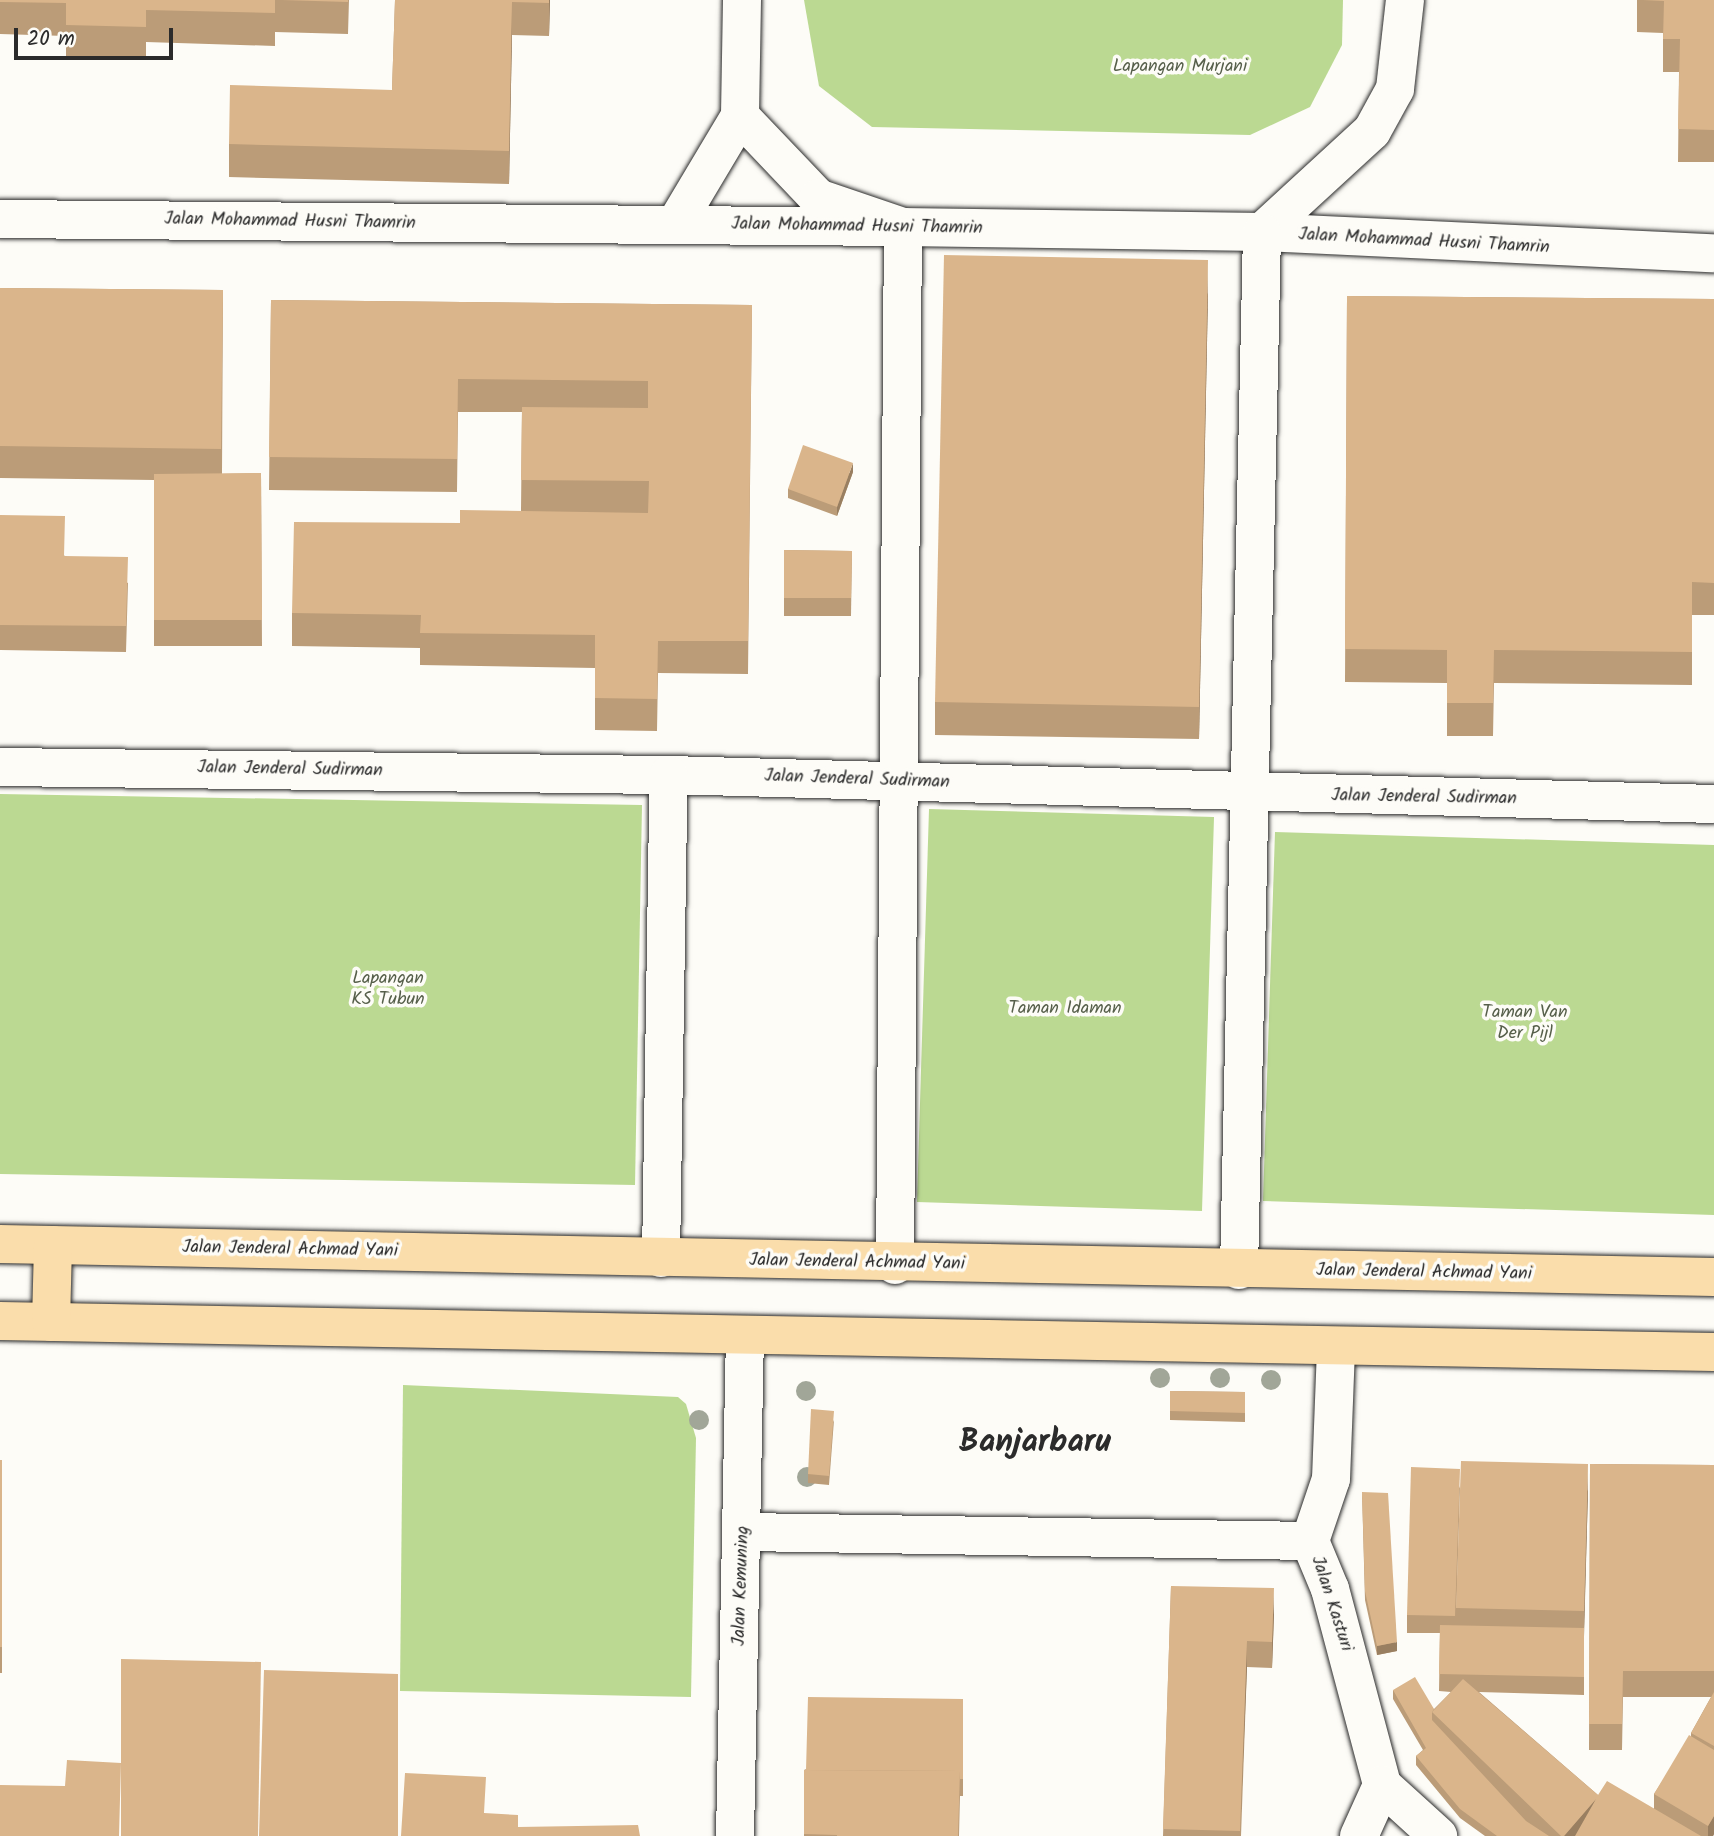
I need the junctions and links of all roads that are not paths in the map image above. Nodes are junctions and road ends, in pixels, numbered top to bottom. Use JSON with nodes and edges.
{"nodes":[{"id":1,"x":742,"y":0,"type":"edge"},
{"id":2,"x":1405,"y":0,"type":"edge"},
{"id":3,"x":740,"y":116,"type":"junction"},
{"id":4,"x":0,"y":219,"type":"edge"},
{"id":5,"x":675,"y":225,"type":"junction"},
{"id":6,"x":903,"y":227,"type":"junction"},
{"id":7,"x":1262,"y":232,"type":"junction"},
{"id":8,"x":1714,"y":253,"type":"edge"},
{"id":9,"x":0,"y":767,"type":"edge"},
{"id":10,"x":669,"y":775,"type":"junction"},
{"id":11,"x":895,"y":780,"type":"junction"},
{"id":12,"x":1253,"y":795,"type":"junction"},
{"id":13,"x":1714,"y":804,"type":"edge"},
{"id":14,"x":0,"y":1244,"type":"edge"},
{"id":15,"x":52,"y":1245,"type":"junction"},
{"id":16,"x":661,"y":1258,"type":"junction"},
{"id":17,"x":895,"y":1265,"type":"junction"},
{"id":18,"x":1239,"y":1270,"type":"junction"},
{"id":19,"x":1714,"y":1278,"type":"edge"},
{"id":20,"x":0,"y":1321,"type":"edge"},
{"id":21,"x":51,"y":1322,"type":"junction"},
{"id":22,"x":745,"y":1335,"type":"junction"},
{"id":23,"x":1336,"y":1346,"type":"junction"},
{"id":24,"x":1714,"y":1352,"type":"edge"},
{"id":25,"x":744,"y":1532,"type":"junction"},
{"id":26,"x":1310,"y":1541,"type":"junction"},
{"id":27,"x":1382,"y":1785,"type":"junction"},
{"id":28,"x":735,"y":1836,"type":"edge"},
{"id":29,"x":1359,"y":1836,"type":"edge"},
{"id":30,"x":1438,"y":1836,"type":"edge"}],
"edges":[{"from":1,"to":3,"type":"street"},
{"from":2,"to":7,"type":"street"},
{"from":3,"to":5,"type":"street"},
{"from":3,"to":6,"type":"street"},
{"from":4,"to":5,"type":"street","name":"Jalan Mohammad Husni Thamrin"},
{"from":5,"to":6,"type":"street","name":"Jalan Mohammad Husni Thamrin"},
{"from":6,"to":7,"type":"street","name":"Jalan Mohammad Husni Thamrin"},
{"from":6,"to":11,"type":"street"},
{"from":7,"to":8,"type":"street","name":"Jalan Mohammad Husni Thamrin"},
{"from":7,"to":12,"type":"street"},
{"from":9,"to":10,"type":"street","name":"Jalan Jenderal Sudirman"},
{"from":10,"to":11,"type":"street","name":"Jalan Jenderal Sudirman"},
{"from":10,"to":16,"type":"street"},
{"from":11,"to":12,"type":"street","name":"Jalan Jenderal Sudirman"},
{"from":11,"to":17,"type":"street"},
{"from":12,"to":13,"type":"street","name":"Jalan Jenderal Sudirman"},
{"from":12,"to":18,"type":"street"},
{"from":14,"to":15,"type":"highway","name":"Jalan Jenderal Achmad Yani"},
{"from":15,"to":16,"type":"highway","name":"Jalan Jenderal Achmad Yani"},
{"from":15,"to":21,"type":"highway"},
{"from":16,"to":17,"type":"highway","name":"Jalan Jenderal Achmad Yani"},
{"from":17,"to":18,"type":"highway","name":"Jalan Jenderal Achmad Yani"},
{"from":18,"to":19,"type":"highway","name":"Jalan Jenderal Achmad Yani"},
{"from":20,"to":21,"type":"highway"},
{"from":21,"to":22,"type":"highway"},
{"from":22,"to":23,"type":"highway"},
{"from":22,"to":25,"type":"street","name":"Jalan Kemuning"},
{"from":23,"to":24,"type":"highway"},
{"from":23,"to":26,"type":"street","name":"Jalan Kasturi"},
{"from":25,"to":26,"type":"street"},
{"from":25,"to":28,"type":"street","name":"Jalan Kemuning"},
{"from":26,"to":27,"type":"street","name":"Jalan Kasturi"},
{"from":27,"to":29,"type":"street"},
{"from":27,"to":30,"type":"street"}]}
